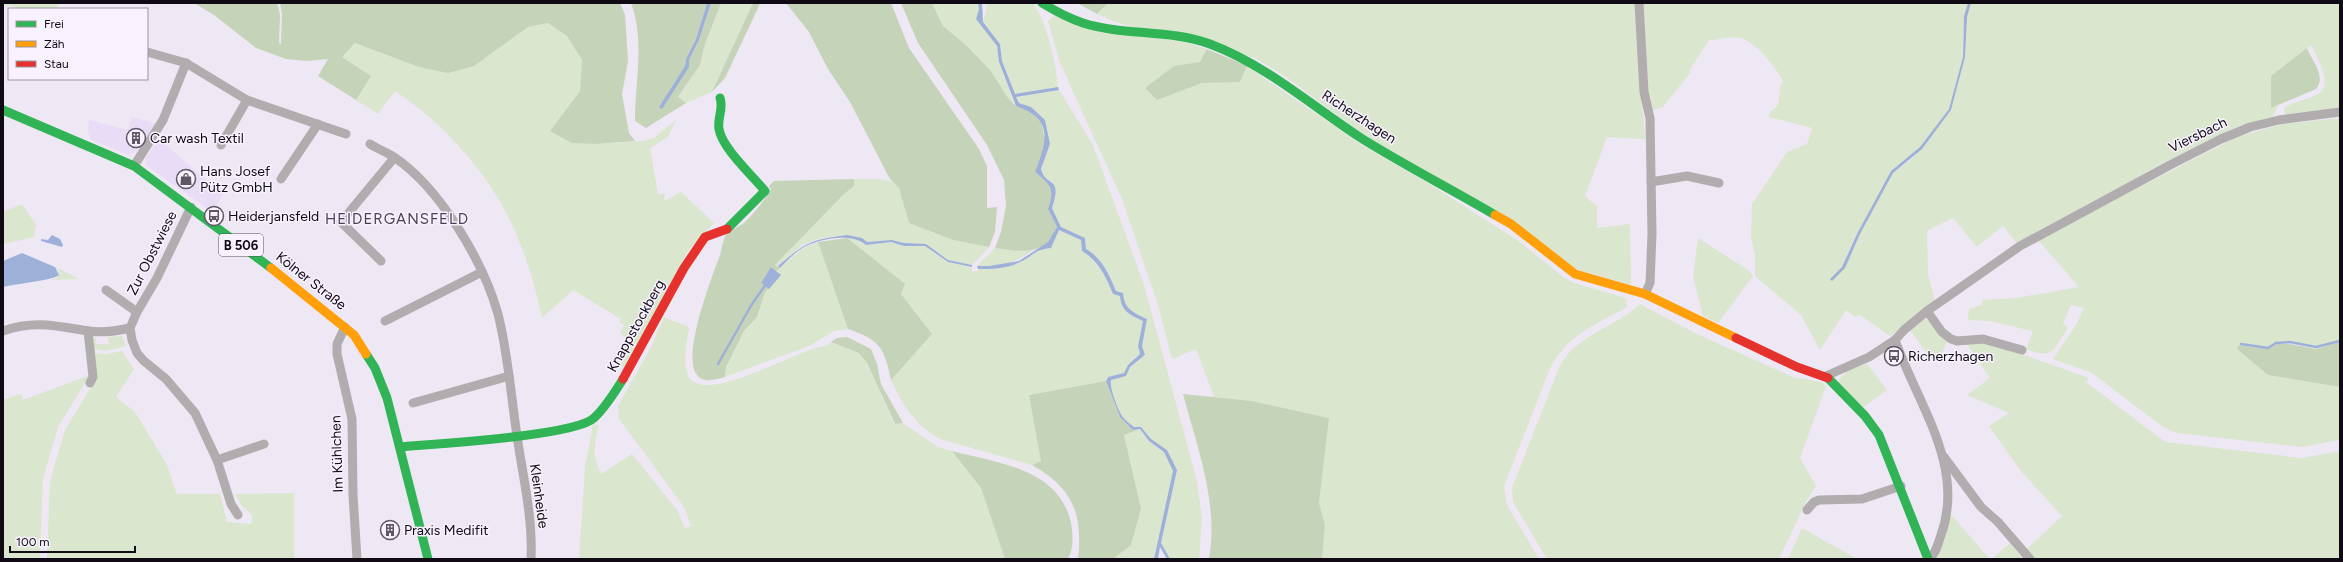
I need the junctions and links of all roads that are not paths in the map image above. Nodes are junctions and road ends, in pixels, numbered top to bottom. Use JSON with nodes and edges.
{"nodes":[{"id":1,"x":1042,"y":3,"type":"edge"},
{"id":2,"x":1639,"y":3,"type":"edge"},
{"id":3,"x":148,"y":52,"type":"edge"},
{"id":4,"x":186,"y":63,"type":"junction"},
{"id":5,"x":720,"y":98,"type":"dead end"},
{"id":6,"x":247,"y":100,"type":"junction"},
{"id":7,"x":2340,"y":112,"type":"edge"},
{"id":8,"x":5,"y":113,"type":"edge"},
{"id":9,"x":318,"y":124,"type":"junction"},
{"id":10,"x":346,"y":134,"type":"dead end"},
{"id":11,"x":370,"y":144,"type":"dead end"},
{"id":12,"x":221,"y":145,"type":"dead end"},
{"id":13,"x":394,"y":158,"type":"junction"},
{"id":14,"x":134,"y":166,"type":"junction"},
{"id":15,"x":281,"y":178,"type":"dead end"},
{"id":16,"x":1651,"y":182,"type":"junction"},
{"id":17,"x":1720,"y":183,"type":"dead end"},
{"id":18,"x":191,"y":207,"type":"junction"},
{"id":19,"x":381,"y":261,"type":"dead end"},
{"id":20,"x":482,"y":272,"type":"junction"},
{"id":21,"x":106,"y":290,"type":"dead end"},
{"id":22,"x":1646,"y":294,"type":"junction"},
{"id":23,"x":1927,"y":311,"type":"junction"},
{"id":24,"x":137,"y":312,"type":"junction"},
{"id":25,"x":385,"y":321,"type":"dead end"},
{"id":26,"x":345,"y":327,"type":"junction"},
{"id":27,"x":130,"y":328,"type":"junction"},
{"id":28,"x":3,"y":331,"type":"edge"},
{"id":29,"x":88,"y":331,"type":"junction"},
{"id":30,"x":1895,"y":340,"type":"junction"},
{"id":31,"x":2022,"y":350,"type":"dead end"},
{"id":32,"x":509,"y":376,"type":"junction"},
{"id":33,"x":1826,"y":376,"type":"junction"},
{"id":34,"x":90,"y":383,"type":"dead end"},
{"id":35,"x":413,"y":403,"type":"dead end"},
{"id":36,"x":517,"y":436,"type":"junction"},
{"id":37,"x":264,"y":444,"type":"dead end"},
{"id":38,"x":400,"y":447,"type":"junction"},
{"id":39,"x":1942,"y":454,"type":"junction"},
{"id":40,"x":217,"y":460,"type":"junction"},
{"id":41,"x":1901,"y":486,"type":"junction"},
{"id":42,"x":1807,"y":510,"type":"dead end"},
{"id":43,"x":238,"y":515,"type":"dead end"},
{"id":44,"x":357,"y":559,"type":"edge"},
{"id":45,"x":428,"y":559,"type":"edge"},
{"id":46,"x":532,"y":559,"type":"edge"},
{"id":47,"x":1928,"y":559,"type":"edge"},
{"id":48,"x":2030,"y":559,"type":"edge"}],
"edges":[{"from":1,"to":22,"type":"street","name":"Richerzhagen"},
{"from":2,"to":16,"type":"street"},
{"from":3,"to":4,"type":"street"},
{"from":4,"to":6,"type":"street"},
{"from":4,"to":14,"type":"street"},
{"from":5,"to":36,"type":"street","name":"Knappstockberg"},
{"from":6,"to":9,"type":"street"},
{"from":6,"to":12,"type":"street"},
{"from":7,"to":23,"type":"street","name":"Viersbach"},
{"from":8,"to":14,"type":"street","name":"Kölner Straße","number":"B 506"},
{"from":9,"to":10,"type":"street"},
{"from":9,"to":15,"type":"street"},
{"from":11,"to":13,"type":"street","name":"Kleinheide"},
{"from":13,"to":19,"type":"street"},
{"from":13,"to":20,"type":"street","name":"Kleinheide"},
{"from":14,"to":18,"type":"street","name":"Kölner Straße","number":"B 506"},
{"from":16,"to":17,"type":"street"},
{"from":16,"to":22,"type":"street"},
{"from":18,"to":24,"type":"street","name":"Zur Obstwiese"},
{"from":18,"to":26,"type":"street","name":"Kölner Straße","number":"B 506"},
{"from":20,"to":25,"type":"street"},
{"from":20,"to":32,"type":"street","name":"Kleinheide"},
{"from":21,"to":24,"type":"street","name":"Zur Obstwiese"},
{"from":22,"to":33,"type":"street","name":"Richerzhagen"},
{"from":23,"to":30,"type":"street"},
{"from":23,"to":31,"type":"street"},
{"from":24,"to":27,"type":"street","name":"Zur Obstwiese"},
{"from":26,"to":38,"type":"street","name":"Kölner Straße","number":"B 506"},
{"from":26,"to":44,"type":"street","name":"Im Kühlchen"},
{"from":27,"to":29,"type":"street"},
{"from":27,"to":40,"type":"street"},
{"from":28,"to":29,"type":"street"},
{"from":29,"to":34,"type":"street"},
{"from":30,"to":33,"type":"street"},
{"from":30,"to":39,"type":"street","name":"Richerzhagen"},
{"from":32,"to":35,"type":"street"},
{"from":32,"to":36,"type":"street","name":"Kleinheide"},
{"from":33,"to":41,"type":"street","name":"Richerzhagen"},
{"from":36,"to":38,"type":"street","name":"Knappstockberg"},
{"from":36,"to":46,"type":"street","name":"Kleinheide"},
{"from":37,"to":40,"type":"street"},
{"from":38,"to":45,"type":"street","name":"Kölner Straße","number":"B 506"},
{"from":39,"to":47,"type":"street","name":"Richerzhagen"},
{"from":39,"to":48,"type":"street","name":"Richerzhagen"},
{"from":40,"to":43,"type":"street"},
{"from":41,"to":42,"type":"street"},
{"from":41,"to":47,"type":"street","name":"Richerzhagen"}]}
